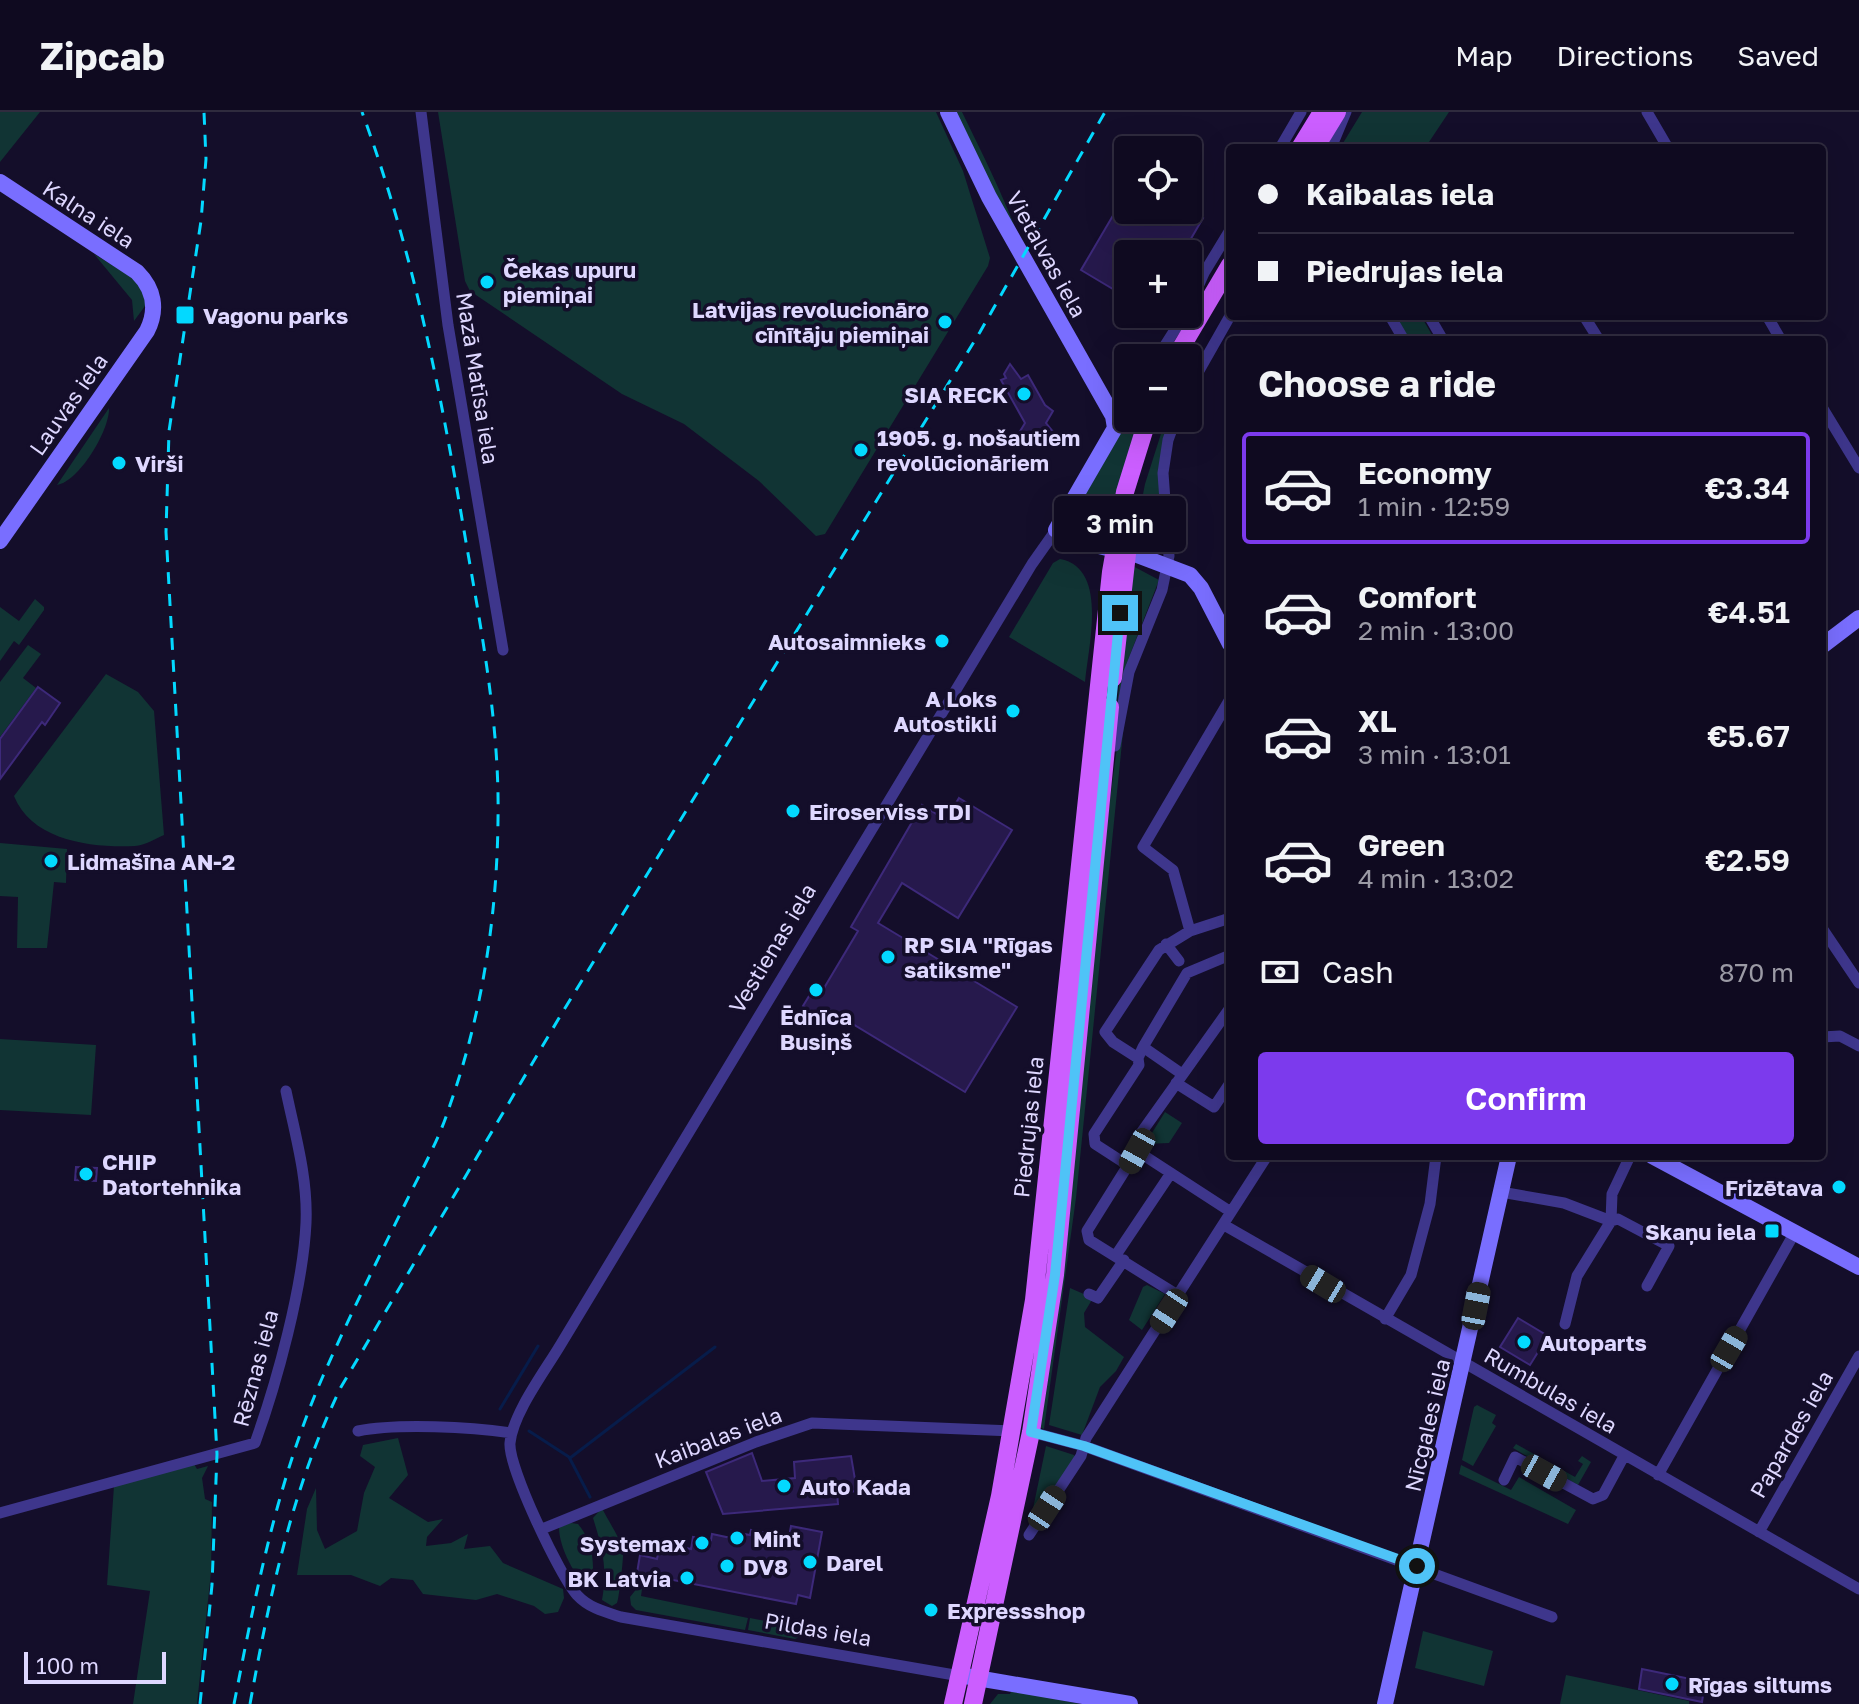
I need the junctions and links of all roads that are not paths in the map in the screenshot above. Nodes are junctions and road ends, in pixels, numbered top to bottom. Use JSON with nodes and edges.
{"nodes":[{"id":1,"x":421,"y":112,"type":"edge"},
{"id":2,"x":948,"y":112,"type":"edge"},
{"id":3,"x":1301,"y":112,"type":"edge"},
{"id":4,"x":1322,"y":112,"type":"edge"},
{"id":5,"x":1337,"y":112,"type":"edge"},
{"id":6,"x":1346,"y":112,"type":"edge"},
{"id":7,"x":1647,"y":112,"type":"edge"},
{"id":8,"x":1282,"y":144,"type":"edge"},
{"id":9,"x":1302,"y":144,"type":"edge"},
{"id":10,"x":1317,"y":144,"type":"edge"},
{"id":11,"x":1333,"y":144,"type":"edge"},
{"id":12,"x":1666,"y":144,"type":"edge"},
{"id":13,"x":2,"y":188,"type":"edge"},
{"id":14,"x":1226,"y":237,"type":"edge"},
{"id":15,"x":1226,"y":272,"type":"edge"},
{"id":16,"x":1202,"y":278,"type":"edge"},
{"id":17,"x":149,"y":287,"type":"joint"},
{"id":18,"x":1226,"y":296,"type":"edge"},
{"id":19,"x":1228,"y":320,"type":"edge"},
{"id":20,"x":1183,"y":344,"type":"edge"},
{"id":21,"x":1198,"y":344,"type":"edge"},
{"id":22,"x":1202,"y":365,"type":"edge"},
{"id":23,"x":1826,"y":414,"type":"edge"},
{"id":24,"x":1113,"y":416,"type":"joint"},
{"id":25,"x":1144,"y":432,"type":"edge"},
{"id":26,"x":1157,"y":432,"type":"edge"},
{"id":27,"x":1171,"y":432,"type":"edge"},
{"id":28,"x":1859,"y":468,"type":"edge"},
{"id":29,"x":1056,"y":530,"type":"junction"},
{"id":30,"x":3,"y":532,"type":"edge"},
{"id":31,"x":1116,"y":550,"type":"junction"},
{"id":32,"x":1168,"y":561,"type":"junction"},
{"id":33,"x":1859,"y":618,"type":"edge"},
{"id":34,"x":1226,"y":636,"type":"edge"},
{"id":35,"x":1826,"y":643,"type":"edge"},
{"id":36,"x":503,"y":650,"type":"dead end"},
{"id":37,"x":1226,"y":706,"type":"edge"},
{"id":38,"x":1101,"y":816,"type":"junction"},
{"id":39,"x":1226,"y":919,"type":"edge"},
{"id":40,"x":1190,"y":931,"type":"junction"},
{"id":41,"x":1826,"y":934,"type":"edge"},
{"id":42,"x":1166,"y":944,"type":"junction"},
{"id":43,"x":1226,"y":956,"type":"edge"},
{"id":44,"x":1183,"y":967,"type":"junction"},
{"id":45,"x":1859,"y":983,"type":"edge"},
{"id":46,"x":1226,"y":1013,"type":"edge"},
{"id":47,"x":1826,"y":1037,"type":"edge"},
{"id":48,"x":1859,"y":1046,"type":"edge"},
{"id":49,"x":1140,"y":1053,"type":"junction"},
{"id":50,"x":1179,"y":1078,"type":"junction"},
{"id":51,"x":1226,"y":1089,"type":"edge"},
{"id":52,"x":286,"y":1091,"type":"dead end"},
{"id":53,"x":1137,"y":1151,"type":"junction"},
{"id":54,"x":1264,"y":1160,"type":"edge"},
{"id":55,"x":1436,"y":1160,"type":"edge"},
{"id":56,"x":1508,"y":1160,"type":"edge"},
{"id":57,"x":1628,"y":1160,"type":"edge"},
{"id":58,"x":1660,"y":1160,"type":"edge"},
{"id":59,"x":1129,"y":1166,"type":"junction"},
{"id":60,"x":1171,"y":1173,"type":"junction"},
{"id":61,"x":1501,"y":1192,"type":"junction"},
{"id":62,"x":1231,"y":1212,"type":"junction"},
{"id":63,"x":1611,"y":1221,"type":"junction"},
{"id":64,"x":1224,"y":1225,"type":"junction"},
{"id":65,"x":1795,"y":1232,"type":"junction"},
{"id":66,"x":1120,"y":1258,"type":"junction"},
{"id":67,"x":1859,"y":1267,"type":"edge"},
{"id":68,"x":1647,"y":1286,"type":"dead end"},
{"id":69,"x":1089,"y":1294,"type":"dead end"},
{"id":70,"x":1179,"y":1296,"type":"junction"},
{"id":71,"x":1385,"y":1319,"type":"junction"},
{"id":72,"x":1565,"y":1324,"type":"dead end"},
{"id":73,"x":1859,"y":1356,"type":"edge"},
{"id":74,"x":1464,"y":1362,"type":"junction"},
{"id":75,"x":358,"y":1431,"type":"dead end"},
{"id":76,"x":1022,"y":1432,"type":"junction"},
{"id":77,"x":512,"y":1433,"type":"junction"},
{"id":78,"x":1084,"y":1446,"type":"junction"},
{"id":79,"x":1624,"y":1456,"type":"junction"},
{"id":80,"x":1658,"y":1475,"type":"junction"},
{"id":81,"x":1504,"y":1480,"type":"dead end"},
{"id":82,"x":0,"y":1513,"type":"edge"},
{"id":83,"x":542,"y":1529,"type":"junction"},
{"id":84,"x":1759,"y":1532,"type":"junction"},
{"id":85,"x":1029,"y":1535,"type":"dead end"},
{"id":86,"x":1417,"y":1566,"type":"junction"},
{"id":87,"x":1859,"y":1589,"type":"edge"},
{"id":88,"x":1552,"y":1617,"type":"dead end"},
{"id":89,"x":969,"y":1677,"type":"junction"},
{"id":90,"x":953,"y":1704,"type":"edge"},
{"id":91,"x":973,"y":1704,"type":"edge"},
{"id":92,"x":1130,"y":1704,"type":"edge"},
{"id":93,"x":1385,"y":1704,"type":"edge"}],
"edges":[{"from":1,"to":36,"type":"street","name":"Mazā Matīsa iela"},
{"from":2,"to":24,"type":"street","name":"Vietalvas iela"},
{"from":3,"to":8,"type":"street"},
{"from":4,"to":9,"type":"main road"},
{"from":5,"to":10,"type":"main road"},
{"from":6,"to":11,"type":"street"},
{"from":7,"to":12,"type":"street"},
{"from":13,"to":17,"type":"street","name":"Kalna iela"},
{"from":14,"to":16,"type":"street"},
{"from":15,"to":20,"type":"main road"},
{"from":17,"to":30,"type":"street","name":"Lauvas iela"},
{"from":18,"to":21,"type":"main road"},
{"from":19,"to":22,"type":"street"},
{"from":23,"to":28,"type":"street"},
{"from":24,"to":29,"type":"street","name":"Vestienas iela"},
{"from":25,"to":31,"type":"main road"},
{"from":26,"to":31,"type":"main road"},
{"from":27,"to":32,"type":"street"},
{"from":29,"to":31,"type":"street"},
{"from":29,"to":77,"type":"street","name":"Vestienas iela"},
{"from":31,"to":38,"type":"main road","name":"Piedrujas iela"},
{"from":31,"to":76,"type":"main road","name":"Piedrujas iela"},
{"from":32,"to":34,"type":"street"},
{"from":32,"to":38,"type":"street"},
{"from":33,"to":35,"type":"street"},
{"from":37,"to":40,"type":"street"},
{"from":38,"to":76,"type":"main road","name":"Piedrujas iela"},
{"from":39,"to":40,"type":"street"},
{"from":40,"to":42,"type":"street"},
{"from":41,"to":45,"type":"street"},
{"from":42,"to":44,"type":"street"},
{"from":42,"to":49,"type":"street"},
{"from":43,"to":44,"type":"street"},
{"from":44,"to":49,"type":"street"},
{"from":46,"to":50,"type":"street"},
{"from":47,"to":48,"type":"street"},
{"from":49,"to":50,"type":"street"},
{"from":49,"to":59,"type":"street"},
{"from":50,"to":51,"type":"street"},
{"from":50,"to":53,"type":"street"},
{"from":52,"to":82,"type":"street","name":"Rēznas iela"},
{"from":53,"to":59,"type":"street"},
{"from":53,"to":60,"type":"street"},
{"from":54,"to":62,"type":"street"},
{"from":55,"to":71,"type":"street"},
{"from":56,"to":61,"type":"street","name":"Nīcgales iela"},
{"from":57,"to":63,"type":"street"},
{"from":58,"to":65,"type":"street"},
{"from":59,"to":66,"type":"street"},
{"from":60,"to":62,"type":"street"},
{"from":60,"to":66,"type":"street"},
{"from":61,"to":63,"type":"street"},
{"from":61,"to":74,"type":"street","name":"Nīcgales iela"},
{"from":62,"to":64,"type":"street"},
{"from":63,"to":68,"type":"street"},
{"from":63,"to":72,"type":"street"},
{"from":64,"to":70,"type":"street"},
{"from":64,"to":71,"type":"street","name":"Rumbulas iela"},
{"from":65,"to":67,"type":"street"},
{"from":65,"to":80,"type":"street"},
{"from":66,"to":69,"type":"street"},
{"from":66,"to":70,"type":"street"},
{"from":70,"to":78,"type":"street"},
{"from":71,"to":74,"type":"street","name":"Rumbulas iela"},
{"from":73,"to":84,"type":"street","name":"Papardes iela"},
{"from":74,"to":79,"type":"street","name":"Rumbulas iela"},
{"from":74,"to":86,"type":"street","name":"Nīcgales iela"},
{"from":75,"to":77,"type":"street"},
{"from":76,"to":78,"type":"street","name":"Kaibalas iela"},
{"from":76,"to":83,"type":"street","name":"Kaibalas iela"},
{"from":76,"to":89,"type":"main road","name":"Piedrujas iela"},
{"from":77,"to":83,"type":"street"},
{"from":78,"to":85,"type":"street"},
{"from":78,"to":86,"type":"street","name":"Kaibalas iela"},
{"from":79,"to":80,"type":"street","name":"Rumbulas iela"},
{"from":79,"to":81,"type":"street"},
{"from":80,"to":84,"type":"street","name":"Rumbulas iela"},
{"from":83,"to":89,"type":"street","name":"Pildas iela"},
{"from":84,"to":87,"type":"street","name":"Rumbulas iela"},
{"from":86,"to":88,"type":"street","name":"Kaibalas iela"},
{"from":86,"to":93,"type":"street","name":"Nīcgales iela"},
{"from":89,"to":90,"type":"main road","name":"Piedrujas iela"},
{"from":89,"to":91,"type":"main road","name":"Piedrujas iela"},
{"from":89,"to":92,"type":"street","name":"Pildas iela"}]}
